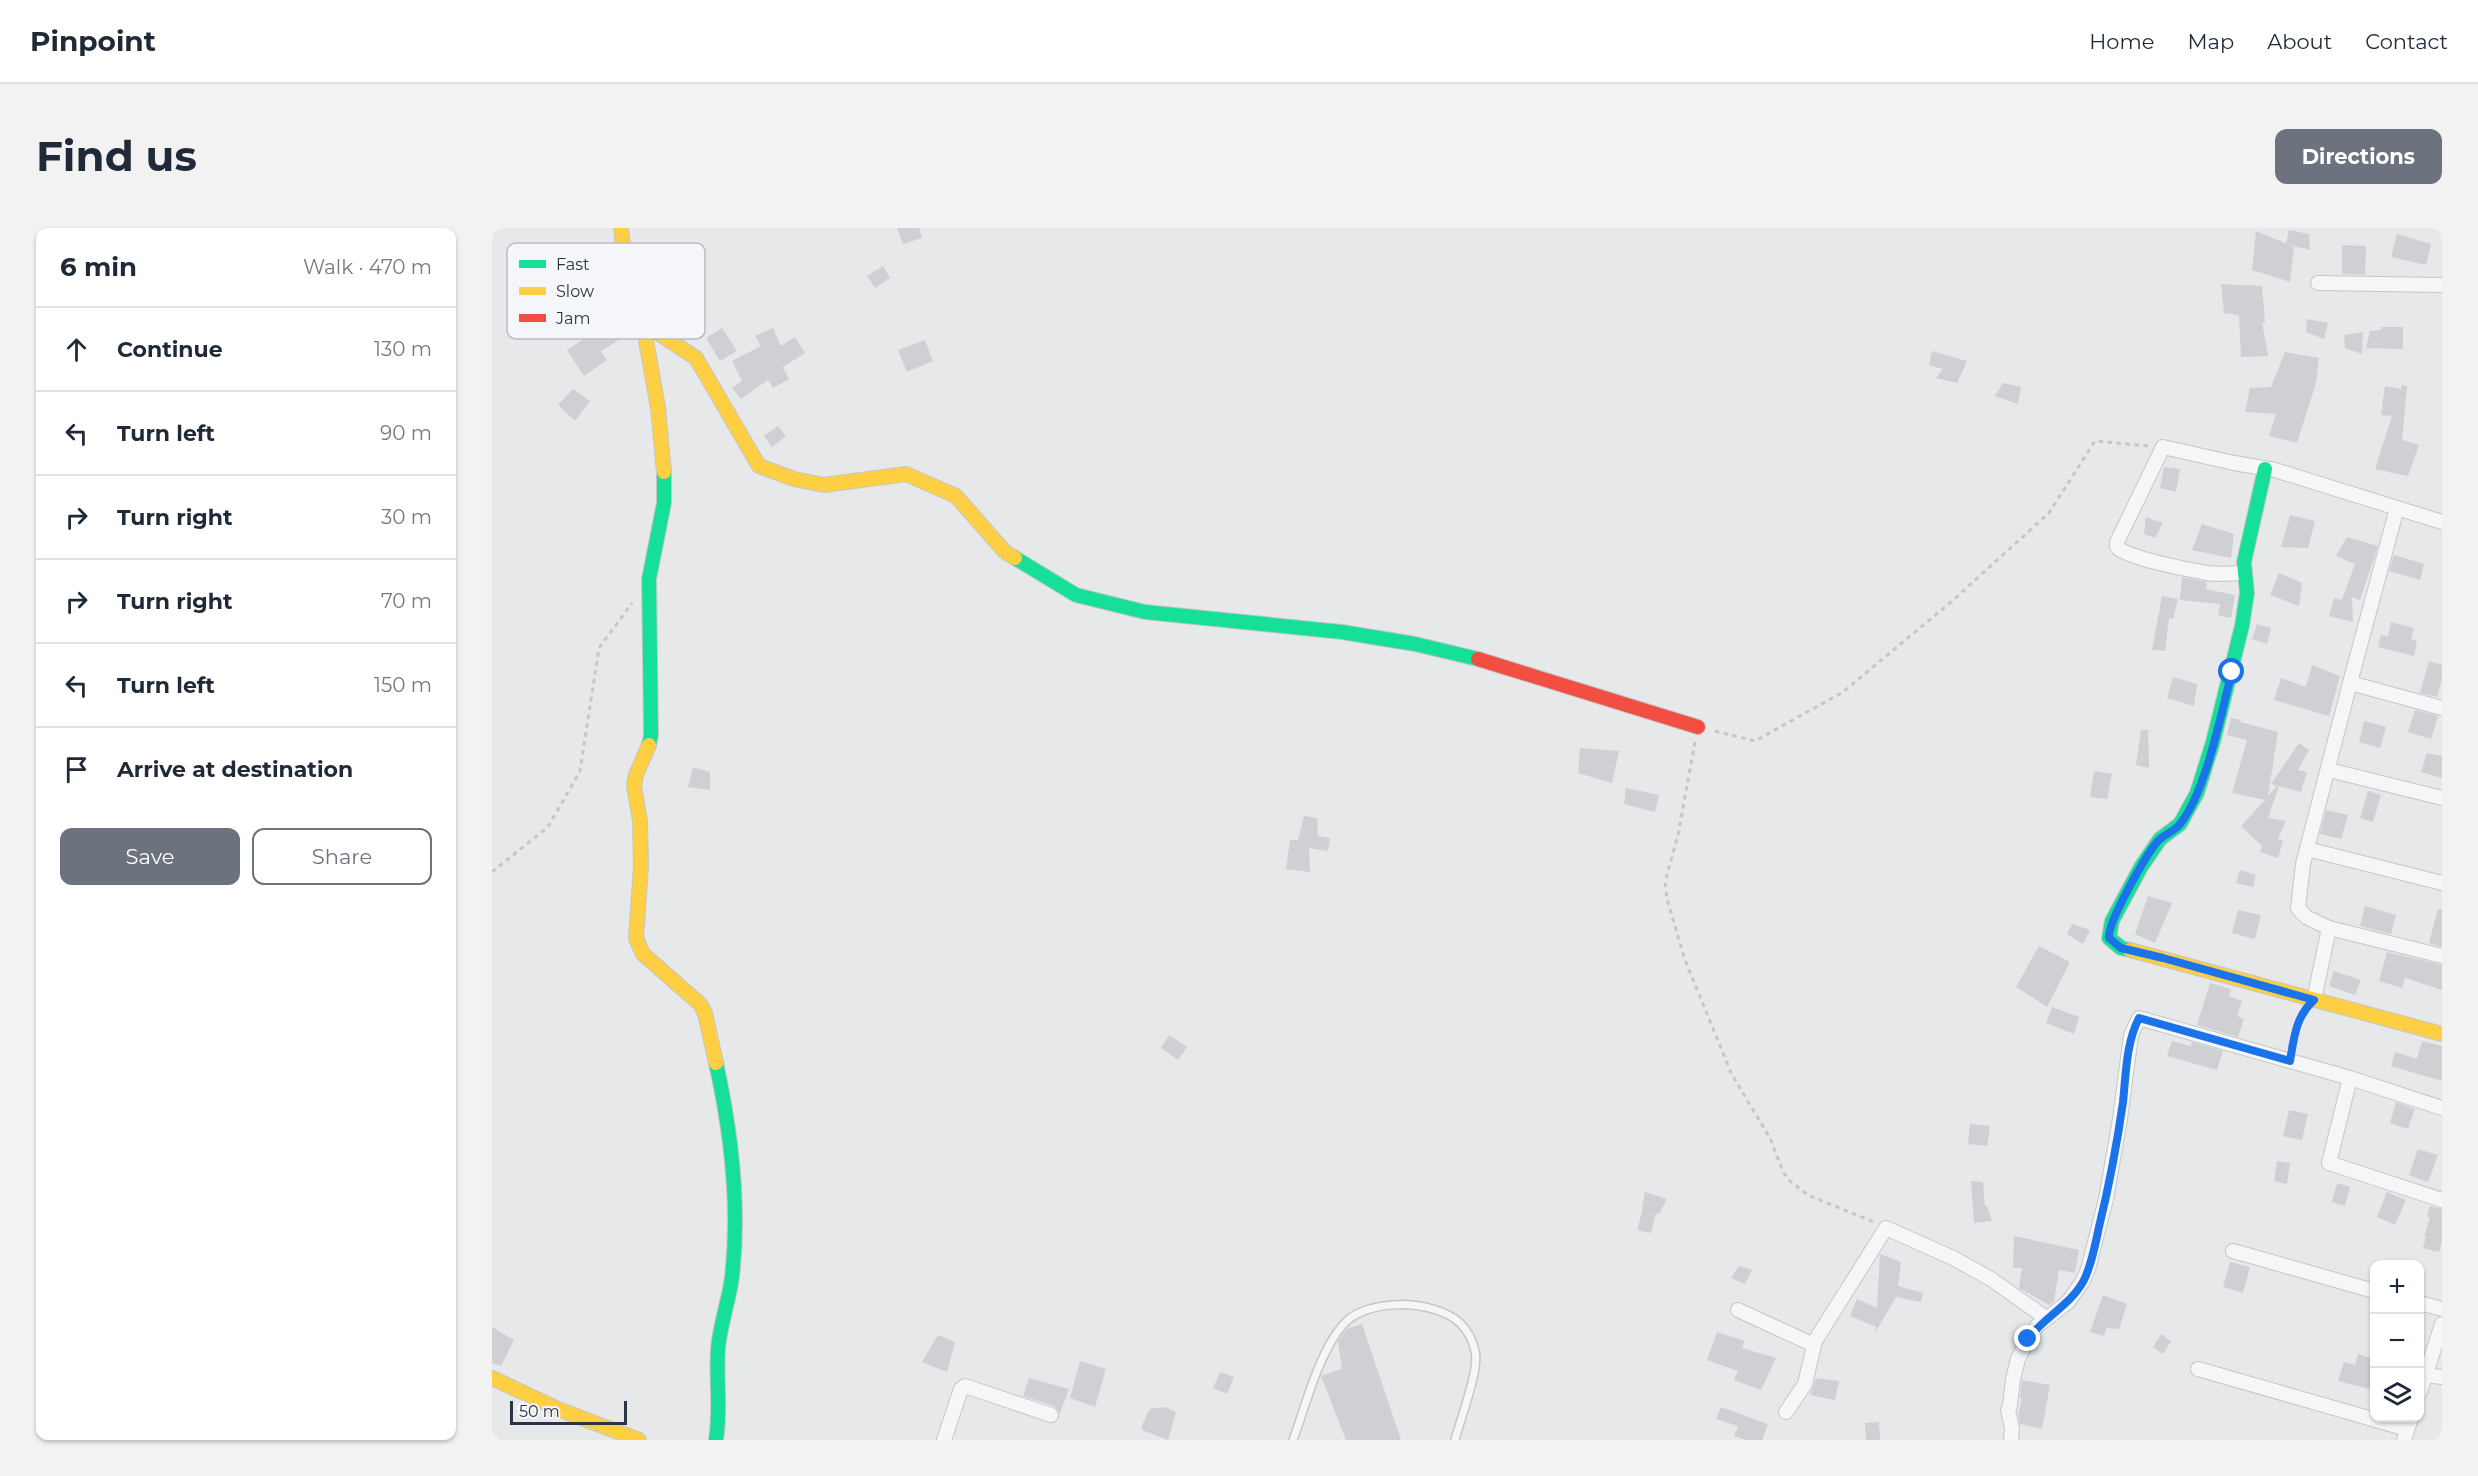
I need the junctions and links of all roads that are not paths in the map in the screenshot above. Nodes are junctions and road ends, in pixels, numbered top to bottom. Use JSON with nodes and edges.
{"nodes":[{"id":1,"x":621,"y":228,"type":"edge"},
{"id":2,"x":623,"y":243,"type":"edge"},
{"id":3,"x":2318,"y":282,"type":"dead end"},
{"id":4,"x":2442,"y":285,"type":"edge"},
{"id":5,"x":646,"y":339,"type":"edge"},
{"id":6,"x":667,"y":339,"type":"edge"},
{"id":7,"x":2265,"y":469,"type":"junction"},
{"id":8,"x":2397,"y":508,"type":"junction"},
{"id":9,"x":2442,"y":522,"type":"edge"},
{"id":10,"x":2245,"y":573,"type":"junction"},
{"id":11,"x":2350,"y":683,"type":"junction"},
{"id":12,"x":2442,"y":708,"type":"edge"},
{"id":13,"x":1698,"y":727,"type":"road end"},
{"id":14,"x":2329,"y":770,"type":"junction"},
{"id":15,"x":2442,"y":798,"type":"edge"},
{"id":16,"x":2307,"y":849,"type":"junction"},
{"id":17,"x":2442,"y":883,"type":"edge"},
{"id":18,"x":2329,"y":928,"type":"junction"},
{"id":19,"x":2442,"y":956,"type":"edge"},
{"id":20,"x":2314,"y":1000,"type":"junction"},
{"id":21,"x":2442,"y":1034,"type":"edge"},
{"id":22,"x":2350,"y":1078,"type":"junction"},
{"id":23,"x":2442,"y":1107,"type":"edge"},
{"id":24,"x":2442,"y":1200,"type":"edge"},
{"id":25,"x":2234,"y":1251,"type":"dead end"},
{"id":26,"x":2370,"y":1290,"type":"edge"},
{"id":27,"x":2424,"y":1304,"type":"edge"},
{"id":28,"x":2442,"y":1309,"type":"edge"},
{"id":29,"x":1738,"y":1310,"type":"dead end"},
{"id":30,"x":2046,"y":1318,"type":"junction"},
{"id":31,"x":2442,"y":1324,"type":"edge"},
{"id":32,"x":1814,"y":1345,"type":"junction"},
{"id":33,"x":2198,"y":1369,"type":"dead end"},
{"id":34,"x":2425,"y":1375,"type":"junction"},
{"id":35,"x":2442,"y":1377,"type":"edge"},
{"id":36,"x":492,"y":1378,"type":"edge"},
{"id":37,"x":2424,"y":1378,"type":"edge"},
{"id":38,"x":1785,"y":1412,"type":"dead end"},
{"id":39,"x":1051,"y":1415,"type":"dead end"},
{"id":40,"x":2407,"y":1429,"type":"edge"},
{"id":41,"x":639,"y":1440,"type":"edge"},
{"id":42,"x":716,"y":1440,"type":"edge"},
{"id":43,"x":944,"y":1440,"type":"edge"},
{"id":44,"x":1293,"y":1440,"type":"edge"},
{"id":45,"x":1455,"y":1440,"type":"edge"},
{"id":46,"x":2011,"y":1440,"type":"edge"}],
"edges":[{"from":1,"to":2,"type":"main road"},
{"from":3,"to":4,"type":"street"},
{"from":5,"to":42,"type":"main road"},
{"from":6,"to":13,"type":"main road"},
{"from":7,"to":8,"type":"street"},
{"from":7,"to":10,"type":"main road"},
{"from":7,"to":10,"type":"street"},
{"from":8,"to":9,"type":"street"},
{"from":8,"to":11,"type":"street"},
{"from":10,"to":20,"type":"main road"},
{"from":11,"to":12,"type":"street"},
{"from":11,"to":14,"type":"street"},
{"from":14,"to":15,"type":"street"},
{"from":14,"to":16,"type":"street"},
{"from":16,"to":17,"type":"street"},
{"from":16,"to":18,"type":"street"},
{"from":18,"to":19,"type":"street"},
{"from":18,"to":20,"type":"street"},
{"from":20,"to":21,"type":"main road"},
{"from":22,"to":23,"type":"street"},
{"from":22,"to":24,"type":"street"},
{"from":22,"to":30,"type":"street"},
{"from":25,"to":26,"type":"street"},
{"from":27,"to":28,"type":"street"},
{"from":29,"to":32,"type":"street"},
{"from":30,"to":32,"type":"street"},
{"from":30,"to":46,"type":"street"},
{"from":31,"to":34,"type":"street"},
{"from":32,"to":38,"type":"street"},
{"from":33,"to":40,"type":"street"},
{"from":34,"to":35,"type":"street"},
{"from":34,"to":37,"type":"street"},
{"from":36,"to":41,"type":"main road"},
{"from":39,"to":43,"type":"street"},
{"from":44,"to":45,"type":"lane"}]}
